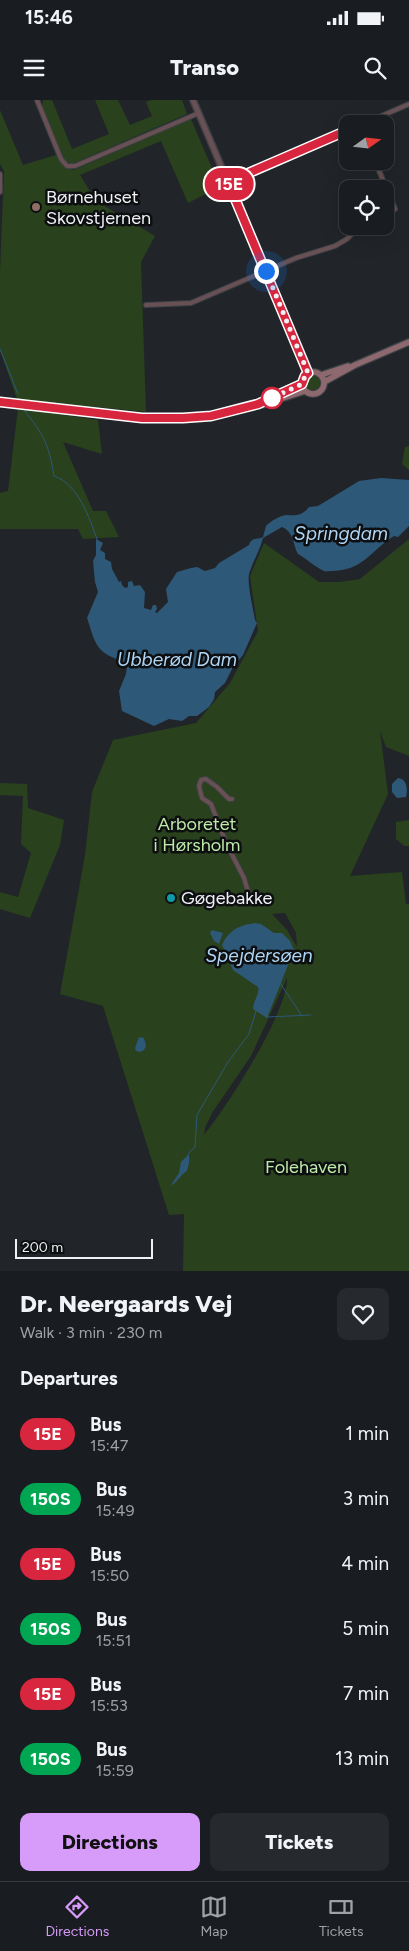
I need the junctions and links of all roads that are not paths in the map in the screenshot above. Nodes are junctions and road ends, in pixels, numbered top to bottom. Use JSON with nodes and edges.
{"nodes":[{"id":1,"x":37,"y":100,"type":"edge"},
{"id":2,"x":193,"y":100,"type":"edge"},
{"id":3,"x":401,"y":100,"type":"edge"},
{"id":4,"x":409,"y":104,"type":"edge"},
{"id":5,"x":404,"y":106,"type":"junction"},
{"id":6,"x":199,"y":113,"type":"junction"},
{"id":7,"x":384,"y":115,"type":"edge"},
{"id":8,"x":339,"y":134,"type":"edge"},
{"id":9,"x":0,"y":174,"type":"edge"},
{"id":10,"x":228,"y":182,"type":"junction"},
{"id":11,"x":0,"y":192,"type":"edge"},
{"id":12,"x":351,"y":235,"type":"edge"},
{"id":13,"x":266,"y":271,"type":"junction"},
{"id":14,"x":146,"y":305,"type":"dead end"},
{"id":15,"x":409,"y":342,"type":"edge"},
{"id":16,"x":355,"y":365,"type":"junction"},
{"id":17,"x":308,"y":373,"type":"junction"},
{"id":18,"x":321,"y":375,"type":"junction"},
{"id":19,"x":324,"y":382,"type":"junction"},
{"id":20,"x":302,"y":384,"type":"junction"},
{"id":21,"x":305,"y":391,"type":"junction"},
{"id":22,"x":0,"y":402,"type":"edge"},
{"id":23,"x":258,"y":404,"type":"junction"},
{"id":24,"x":232,"y":799,"type":"dead end"},
{"id":25,"x":250,"y":898,"type":"dead end"}],
"edges":[{"from":1,"to":6,"type":"street"},
{"from":2,"to":6,"type":"street"},
{"from":3,"to":5,"type":"street"},
{"from":4,"to":5,"type":"street"},
{"from":5,"to":7,"type":"street"},
{"from":6,"to":10,"type":"street"},
{"from":8,"to":10,"type":"street"},
{"from":9,"to":11,"type":"street"},
{"from":10,"to":13,"type":"street"},
{"from":12,"to":13,"type":"street"},
{"from":13,"to":14,"type":"street"},
{"from":13,"to":17,"type":"street"},
{"from":15,"to":16,"type":"main road"},
{"from":16,"to":18,"type":"main road"},
{"from":16,"to":19,"type":"main road"},
{"from":17,"to":18,"type":"main road"},
{"from":17,"to":20,"type":"main road"},
{"from":18,"to":19,"type":"main road"},
{"from":19,"to":21,"type":"main road"},
{"from":20,"to":21,"type":"main road"},
{"from":20,"to":23,"type":"main road"},
{"from":21,"to":23,"type":"main road"},
{"from":22,"to":23,"type":"main road"},
{"from":24,"to":25,"type":"street"}]}
